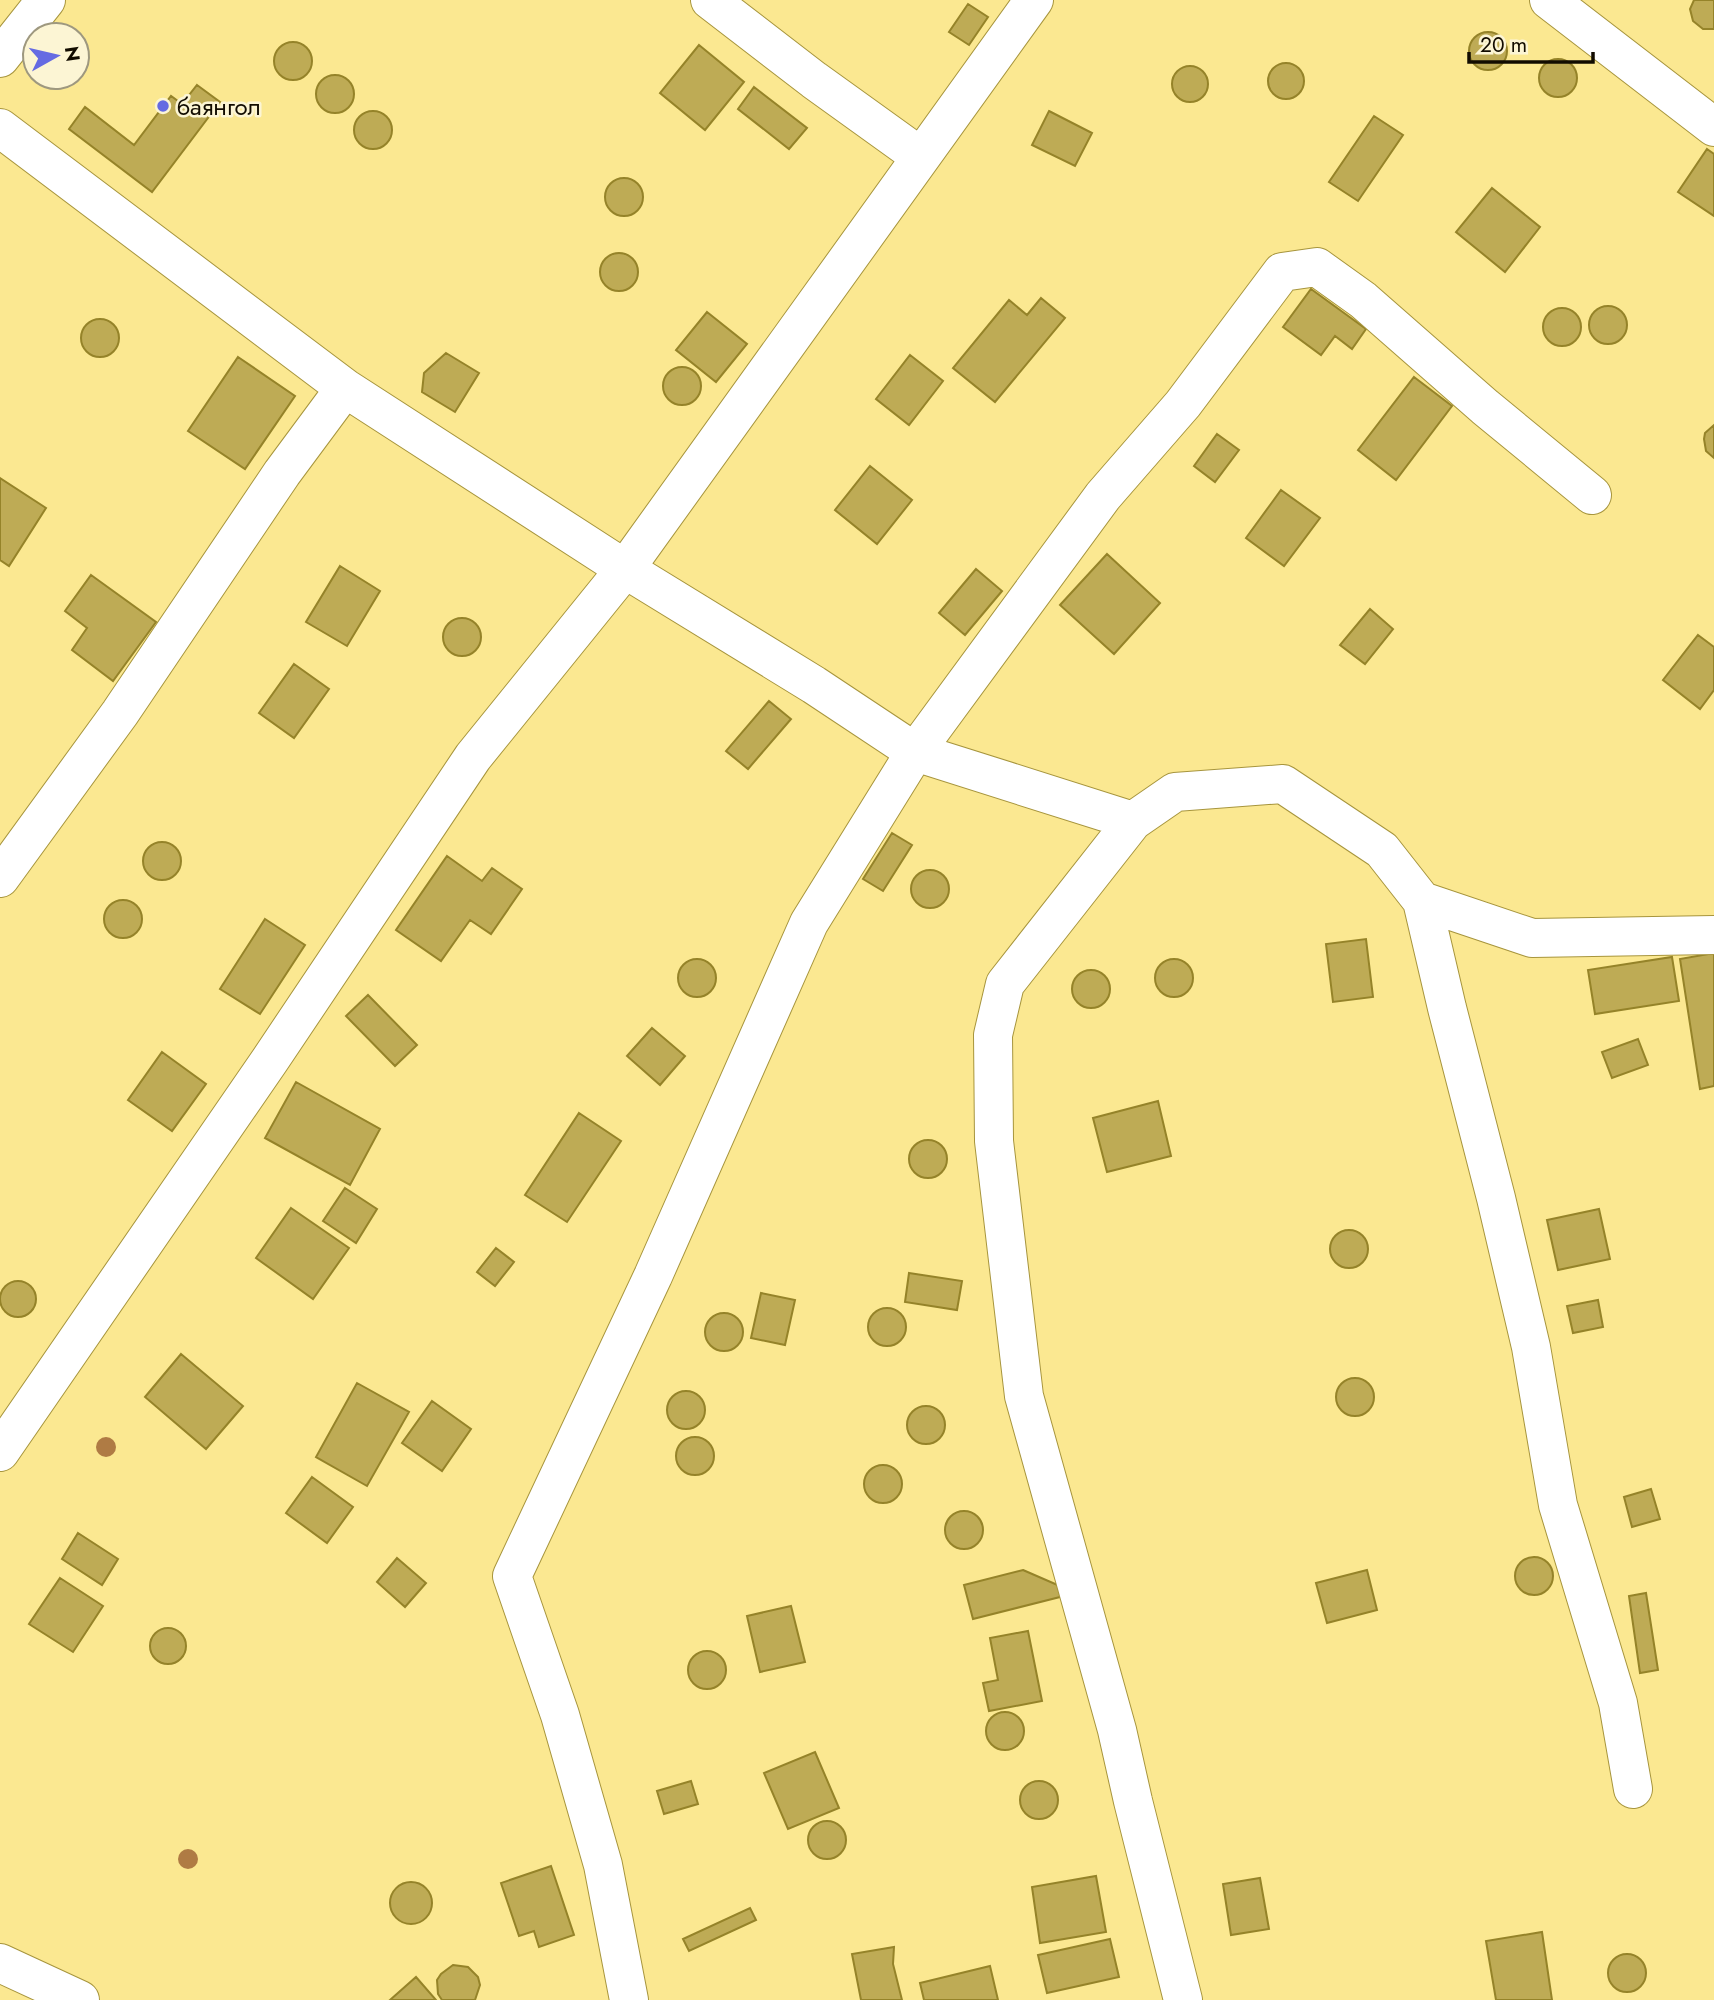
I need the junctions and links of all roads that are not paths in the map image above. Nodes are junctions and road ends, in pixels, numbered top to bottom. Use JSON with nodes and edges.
{"nodes":[{"id":1,"x":46,"y":0,"type":"edge"},
{"id":2,"x":710,"y":0,"type":"edge"},
{"id":3,"x":1034,"y":0,"type":"edge"},
{"id":4,"x":1549,"y":0,"type":"edge"},
{"id":5,"x":0,"y":58,"type":"edge"},
{"id":6,"x":1714,"y":127,"type":"edge"},
{"id":7,"x":2,"y":134,"type":"edge"},
{"id":8,"x":921,"y":157,"type":"junction"},
{"id":9,"x":345,"y":388,"type":"junction"},
{"id":10,"x":1592,"y":495,"type":"dead end"},
{"id":11,"x":625,"y":569,"type":"junction"},
{"id":12,"x":915,"y":752,"type":"junction"},
{"id":13,"x":1133,"y":821,"type":"junction"},
{"id":14,"x":0,"y":878,"type":"edge"},
{"id":15,"x":1422,"y":901,"type":"junction"},
{"id":16,"x":1714,"y":935,"type":"edge"},
{"id":17,"x":0,"y":1452,"type":"edge"},
{"id":18,"x":1633,"y":1789,"type":"dead end"},
{"id":19,"x":0,"y":1963,"type":"edge"},
{"id":20,"x":80,"y":2000,"type":"edge"},
{"id":21,"x":629,"y":2000,"type":"edge"},
{"id":22,"x":1183,"y":2000,"type":"edge"}],
"edges":[{"from":1,"to":5,"type":"street"},
{"from":2,"to":8,"type":"street"},
{"from":3,"to":8,"type":"street"},
{"from":4,"to":6,"type":"street"},
{"from":7,"to":9,"type":"street"},
{"from":8,"to":11,"type":"street"},
{"from":9,"to":11,"type":"street"},
{"from":9,"to":14,"type":"street"},
{"from":10,"to":12,"type":"street"},
{"from":11,"to":12,"type":"street"},
{"from":11,"to":17,"type":"street"},
{"from":12,"to":13,"type":"street"},
{"from":12,"to":21,"type":"street"},
{"from":13,"to":15,"type":"street"},
{"from":13,"to":22,"type":"street"},
{"from":15,"to":16,"type":"street"},
{"from":15,"to":18,"type":"street"},
{"from":19,"to":20,"type":"street"}]}
